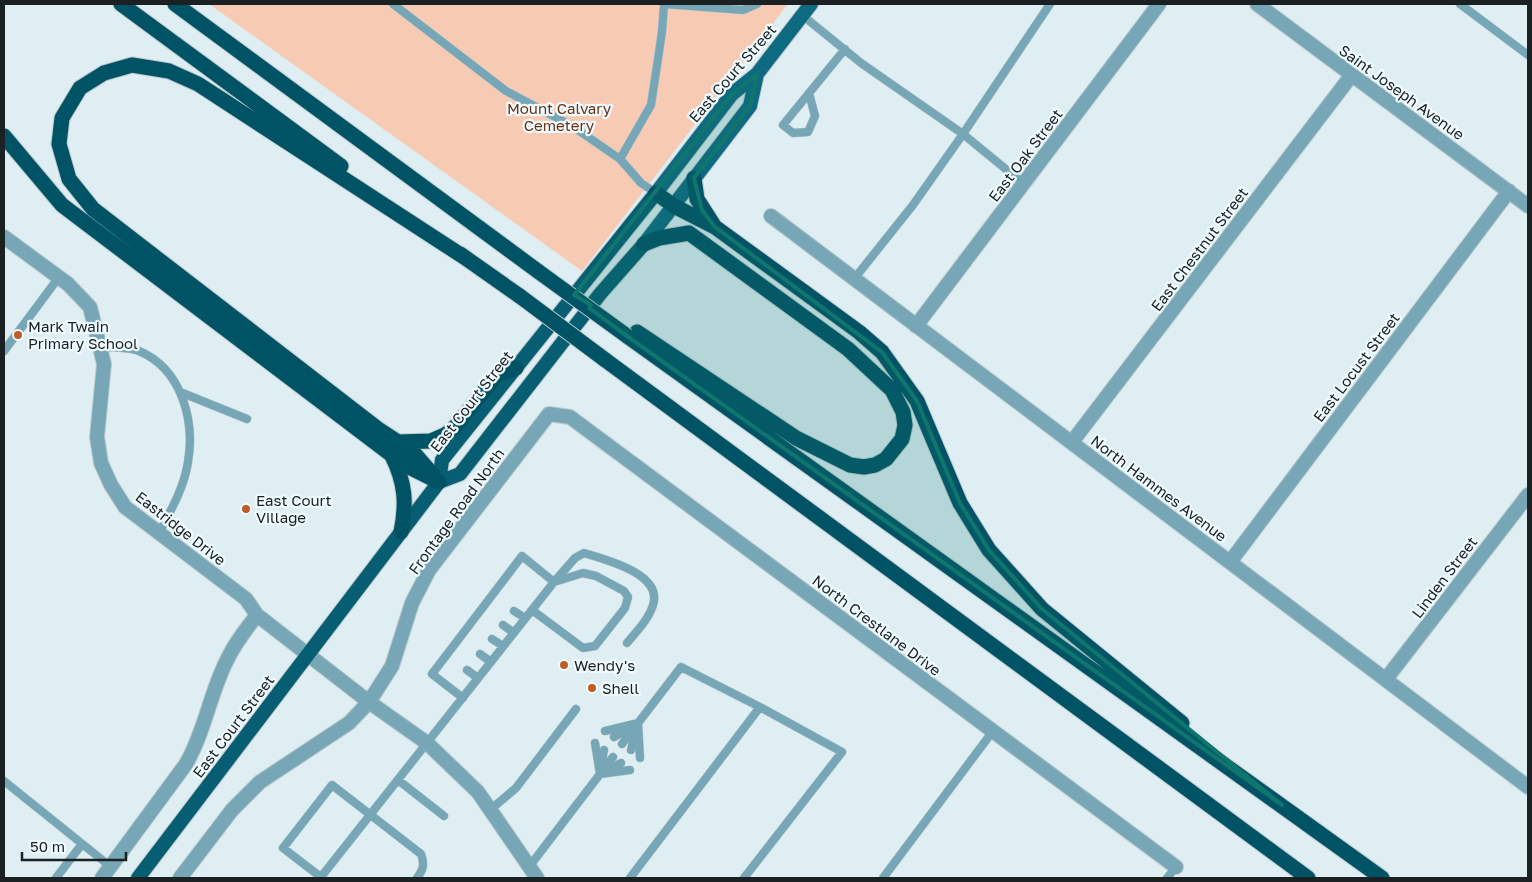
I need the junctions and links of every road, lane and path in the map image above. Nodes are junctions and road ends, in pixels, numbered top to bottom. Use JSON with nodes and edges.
{"nodes":[{"id":1,"x":121,"y":4,"type":"edge"},
{"id":2,"x":176,"y":4,"type":"edge"},
{"id":3,"x":393,"y":4,"type":"edge"},
{"id":4,"x":664,"y":4,"type":"edge"},
{"id":5,"x":757,"y":4,"type":"edge"},
{"id":6,"x":811,"y":4,"type":"edge"},
{"id":7,"x":1050,"y":4,"type":"edge"},
{"id":8,"x":1159,"y":4,"type":"edge"},
{"id":9,"x":1257,"y":4,"type":"edge"},
{"id":10,"x":1460,"y":4,"type":"edge"},
{"id":11,"x":802,"y":15,"type":"junction"},
{"id":12,"x":845,"y":49,"type":"junction"},
{"id":13,"x":1528,"y":55,"type":"edge"},
{"id":14,"x":756,"y":74,"type":"junction"},
{"id":15,"x":1351,"y":76,"type":"junction"},
{"id":16,"x":809,"y":93,"type":"junction"},
{"id":17,"x":963,"y":134,"type":"junction"},
{"id":18,"x":4,"y":136,"type":"edge"},
{"id":19,"x":620,"y":159,"type":"junction"},
{"id":20,"x":694,"y":178,"type":"junction"},
{"id":21,"x":1024,"y":184,"type":"junction"},
{"id":22,"x":1508,"y":191,"type":"junction"},
{"id":23,"x":656,"y":192,"type":"junction"},
{"id":24,"x":674,"y":206,"type":"junction"},
{"id":25,"x":1528,"y":206,"type":"edge"},
{"id":26,"x":771,"y":216,"type":"dead end"},
{"id":27,"x":716,"y":227,"type":"junction"},
{"id":28,"x":689,"y":233,"type":"junction"},
{"id":29,"x":4,"y":238,"type":"edge"},
{"id":30,"x":644,"y":244,"type":"junction"},
{"id":31,"x":467,"y":259,"type":"junction"},
{"id":32,"x":59,"y":277,"type":"junction"},
{"id":33,"x":854,"y":279,"type":"junction"},
{"id":34,"x":916,"y":326,"type":"junction"},
{"id":35,"x":628,"y":331,"type":"junction"},
{"id":36,"x":101,"y":347,"type":"junction"},
{"id":37,"x":4,"y":351,"type":"edge"},
{"id":38,"x":516,"y":368,"type":"junction"},
{"id":39,"x":180,"y":392,"type":"junction"},
{"id":40,"x":557,"y":414,"type":"joint"},
{"id":41,"x":247,"y":419,"type":"dead end"},
{"id":42,"x":1072,"y":442,"type":"junction"},
{"id":43,"x":395,"y":448,"type":"junction"},
{"id":44,"x":439,"y":482,"type":"junction"},
{"id":45,"x":1528,"y":494,"type":"edge"},
{"id":46,"x":401,"y":532,"type":"junction"},
{"id":47,"x":159,"y":533,"type":"junction"},
{"id":48,"x":1230,"y":562,"type":"junction"},
{"id":49,"x":554,"y":582,"type":"junction"},
{"id":50,"x":492,"y":595,"type":"junction"},
{"id":51,"x":500,"y":601,"type":"dead end"},
{"id":52,"x":481,"y":609,"type":"junction"},
{"id":53,"x":532,"y":610,"type":"junction"},
{"id":54,"x":514,"y":611,"type":"dead end"},
{"id":55,"x":257,"y":615,"type":"junction"},
{"id":56,"x":489,"y":615,"type":"dead end"},
{"id":57,"x":525,"y":618,"type":"junction"},
{"id":58,"x":470,"y":623,"type":"junction"},
{"id":59,"x":503,"y":625,"type":"dead end"},
{"id":60,"x":478,"y":629,"type":"dead end"},
{"id":61,"x":514,"y":632,"type":"junction"},
{"id":62,"x":459,"y":639,"type":"junction"},
{"id":63,"x":492,"y":639,"type":"dead end"},
{"id":64,"x":627,"y":643,"type":"dead end"},
{"id":65,"x":466,"y":644,"type":"dead end"},
{"id":66,"x":503,"y":646,"type":"junction"},
{"id":67,"x":309,"y":654,"type":"junction"},
{"id":68,"x":447,"y":654,"type":"junction"},
{"id":69,"x":480,"y":654,"type":"dead end"},
{"id":70,"x":454,"y":660,"type":"dead end"},
{"id":71,"x":491,"y":662,"type":"junction"},
{"id":72,"x":467,"y":670,"type":"dead end"},
{"id":73,"x":478,"y":678,"type":"junction"},
{"id":74,"x":1386,"y":680,"type":"junction"},
{"id":75,"x":463,"y":698,"type":"junction"},
{"id":76,"x":369,"y":702,"type":"junction"},
{"id":77,"x":760,"y":707,"type":"junction"},
{"id":78,"x":576,"y":709,"type":"dead end"},
{"id":79,"x":638,"y":723,"type":"junction"},
{"id":80,"x":605,"y":731,"type":"dead end"},
{"id":81,"x":993,"y":731,"type":"junction"},
{"id":82,"x":614,"y":737,"type":"dead end"},
{"id":83,"x":427,"y":743,"type":"junction"},
{"id":84,"x":596,"y":743,"type":"dead end"},
{"id":85,"x":622,"y":744,"type":"dead end"},
{"id":86,"x":604,"y":750,"type":"dead end"},
{"id":87,"x":631,"y":750,"type":"dead end"},
{"id":88,"x":613,"y":757,"type":"dead end"},
{"id":89,"x":640,"y":758,"type":"dead end"},
{"id":90,"x":621,"y":763,"type":"dead end"},
{"id":91,"x":630,"y":770,"type":"dead end"},
{"id":92,"x":600,"y":774,"type":"junction"},
{"id":93,"x":398,"y":780,"type":"junction"},
{"id":94,"x":4,"y":781,"type":"edge"},
{"id":95,"x":1528,"y":787,"type":"edge"},
{"id":96,"x":1282,"y":805,"type":"junction"},
{"id":97,"x":490,"y":810,"type":"junction"},
{"id":98,"x":370,"y":815,"type":"junction"},
{"id":99,"x":444,"y":816,"type":"dead end"},
{"id":100,"x":82,"y":844,"type":"junction"},
{"id":101,"x":111,"y":867,"type":"junction"},
{"id":102,"x":1176,"y":867,"type":"joint"},
{"id":103,"x":533,"y":872,"type":"edge"},
{"id":104,"x":56,"y":878,"type":"edge"},
{"id":105,"x":102,"y":878,"type":"edge"},
{"id":106,"x":138,"y":878,"type":"edge"},
{"id":107,"x":180,"y":878,"type":"edge"},
{"id":108,"x":322,"y":878,"type":"edge"},
{"id":109,"x":416,"y":878,"type":"edge"},
{"id":110,"x":630,"y":878,"type":"edge"},
{"id":111,"x":744,"y":878,"type":"edge"},
{"id":112,"x":883,"y":878,"type":"edge"},
{"id":113,"x":1167,"y":878,"type":"edge"},
{"id":114,"x":1308,"y":878,"type":"edge"},
{"id":115,"x":1382,"y":878,"type":"edge"}],
"edges":[{"from":1,"to":31,"type":"highway"},
{"from":2,"to":35,"type":"highway","bridge":true},
{"from":3,"to":19,"type":"lane"},
{"from":4,"to":5,"type":"lane"},
{"from":4,"to":19,"type":"lane"},
{"from":6,"to":11,"type":"main road","name":"East Court Street"},
{"from":7,"to":17,"type":"lane"},
{"from":8,"to":21,"type":"street","name":"East Oak Street"},
{"from":9,"to":15,"type":"street","name":"Saint Joseph Avenue"},
{"from":10,"to":13,"type":"lane"},
{"from":11,"to":12,"type":"lane"},
{"from":11,"to":14,"type":"main road","name":"East Court Street"},
{"from":12,"to":16,"type":"lane"},
{"from":12,"to":17,"type":"lane"},
{"from":14,"to":20,"type":"main road"},
{"from":14,"to":23,"type":"main road","name":"East Court Street"},
{"from":15,"to":22,"type":"street","name":"Saint Joseph Avenue"},
{"from":15,"to":42,"type":"street","name":"East Chestnut Street"},
{"from":16,"to":16,"type":"lane"},
{"from":17,"to":21,"type":"lane"},
{"from":17,"to":33,"type":"lane"},
{"from":18,"to":43,"type":"highway"},
{"from":19,"to":23,"type":"lane"},
{"from":20,"to":24,"type":"main road"},
{"from":20,"to":27,"type":"highway"},
{"from":21,"to":34,"type":"street","name":"East Oak Street"},
{"from":22,"to":25,"type":"street","name":"Saint Joseph Avenue"},
{"from":22,"to":48,"type":"street","name":"East Locust Street"},
{"from":23,"to":24,"type":"highway"},
{"from":23,"to":38,"type":"highway","name":"East Court Street"},
{"from":24,"to":27,"type":"highway"},
{"from":24,"to":28,"type":"highway"},
{"from":24,"to":30,"type":"main road"},
{"from":26,"to":33,"type":"street","name":"North Hammes Avenue"},
{"from":27,"to":96,"type":"highway"},
{"from":28,"to":30,"type":"highway"},
{"from":28,"to":35,"type":"highway"},
{"from":29,"to":32,"type":"street","name":"Eastridge Drive"},
{"from":30,"to":44,"type":"highway"},
{"from":31,"to":43,"type":"highway"},
{"from":31,"to":114,"type":"highway","bridge":true},
{"from":32,"to":36,"type":"street","name":"Eastridge Drive"},
{"from":32,"to":37,"type":"lane"},
{"from":33,"to":34,"type":"street","name":"North Hammes Avenue"},
{"from":34,"to":42,"type":"street","name":"North Hammes Avenue"},
{"from":35,"to":96,"type":"highway"},
{"from":36,"to":39,"type":"lane"},
{"from":36,"to":47,"type":"street","name":"Eastridge Drive"},
{"from":38,"to":43,"type":"highway"},
{"from":38,"to":44,"type":"highway","name":"East Court Street"},
{"from":39,"to":41,"type":"lane"},
{"from":39,"to":47,"type":"lane"},
{"from":40,"to":76,"type":"street","name":"Frontage Road North"},
{"from":40,"to":81,"type":"street","name":"North Crestlane Drive"},
{"from":42,"to":48,"type":"street","name":"North Hammes Avenue"},
{"from":43,"to":44,"type":"highway"},
{"from":43,"to":46,"type":"highway"},
{"from":44,"to":46,"type":"highway","name":"East Court Street"},
{"from":45,"to":74,"type":"street","name":"Linden Street"},
{"from":46,"to":67,"type":"highway","name":"East Court Street"},
{"from":47,"to":55,"type":"street","name":"Eastridge Drive"},
{"from":48,"to":74,"type":"street","name":"North Hammes Avenue"},
{"from":49,"to":50,"type":"lane"},
{"from":49,"to":53,"type":"lane"},
{"from":49,"to":53,"type":"lane"},
{"from":49,"to":64,"type":"lane"},
{"from":50,"to":51,"type":"lane"},
{"from":50,"to":52,"type":"lane"},
{"from":52,"to":56,"type":"lane"},
{"from":52,"to":58,"type":"lane"},
{"from":53,"to":57,"type":"lane"},
{"from":54,"to":57,"type":"lane"},
{"from":55,"to":67,"type":"street","name":"Eastridge Drive"},
{"from":55,"to":101,"type":"street"},
{"from":57,"to":61,"type":"lane"},
{"from":58,"to":60,"type":"lane"},
{"from":58,"to":62,"type":"lane"},
{"from":59,"to":61,"type":"lane"},
{"from":61,"to":66,"type":"lane"},
{"from":62,"to":65,"type":"lane"},
{"from":62,"to":68,"type":"lane"},
{"from":63,"to":66,"type":"lane"},
{"from":66,"to":71,"type":"lane"},
{"from":67,"to":76,"type":"street","name":"Eastridge Drive"},
{"from":67,"to":106,"type":"highway","name":"East Court Street"},
{"from":68,"to":70,"type":"lane"},
{"from":68,"to":75,"type":"lane"},
{"from":69,"to":71,"type":"lane"},
{"from":71,"to":73,"type":"lane"},
{"from":72,"to":73,"type":"lane"},
{"from":73,"to":75,"type":"lane"},
{"from":74,"to":95,"type":"street","name":"North Hammes Avenue"},
{"from":75,"to":83,"type":"lane"},
{"from":76,"to":83,"type":"street","name":"Eastridge Drive"},
{"from":76,"to":107,"type":"street","name":"Frontage Road North"},
{"from":77,"to":79,"type":"lane"},
{"from":77,"to":110,"type":"lane"},
{"from":77,"to":111,"type":"lane"},
{"from":78,"to":97,"type":"lane"},
{"from":79,"to":80,"type":"lane"},
{"from":79,"to":82,"type":"lane"},
{"from":79,"to":85,"type":"lane"},
{"from":79,"to":87,"type":"lane"},
{"from":79,"to":89,"type":"lane"},
{"from":81,"to":102,"type":"street","name":"North Crestlane Drive"},
{"from":81,"to":112,"type":"lane"},
{"from":83,"to":93,"type":"lane"},
{"from":83,"to":97,"type":"street","name":"Eastridge Drive"},
{"from":84,"to":92,"type":"lane"},
{"from":86,"to":92,"type":"lane"},
{"from":88,"to":92,"type":"lane"},
{"from":90,"to":92,"type":"lane"},
{"from":91,"to":92,"type":"lane"},
{"from":92,"to":103,"type":"lane"},
{"from":93,"to":98,"type":"lane"},
{"from":93,"to":99,"type":"lane"},
{"from":94,"to":100,"type":"lane"},
{"from":96,"to":115,"type":"highway"},
{"from":97,"to":103,"type":"street","name":"Eastridge Drive"},
{"from":98,"to":108,"type":"lane"},
{"from":98,"to":108,"type":"lane"},
{"from":98,"to":109,"type":"lane"},
{"from":100,"to":101,"type":"lane"},
{"from":100,"to":104,"type":"lane"},
{"from":101,"to":105,"type":"street"},
{"from":102,"to":113,"type":"lane"}]}
